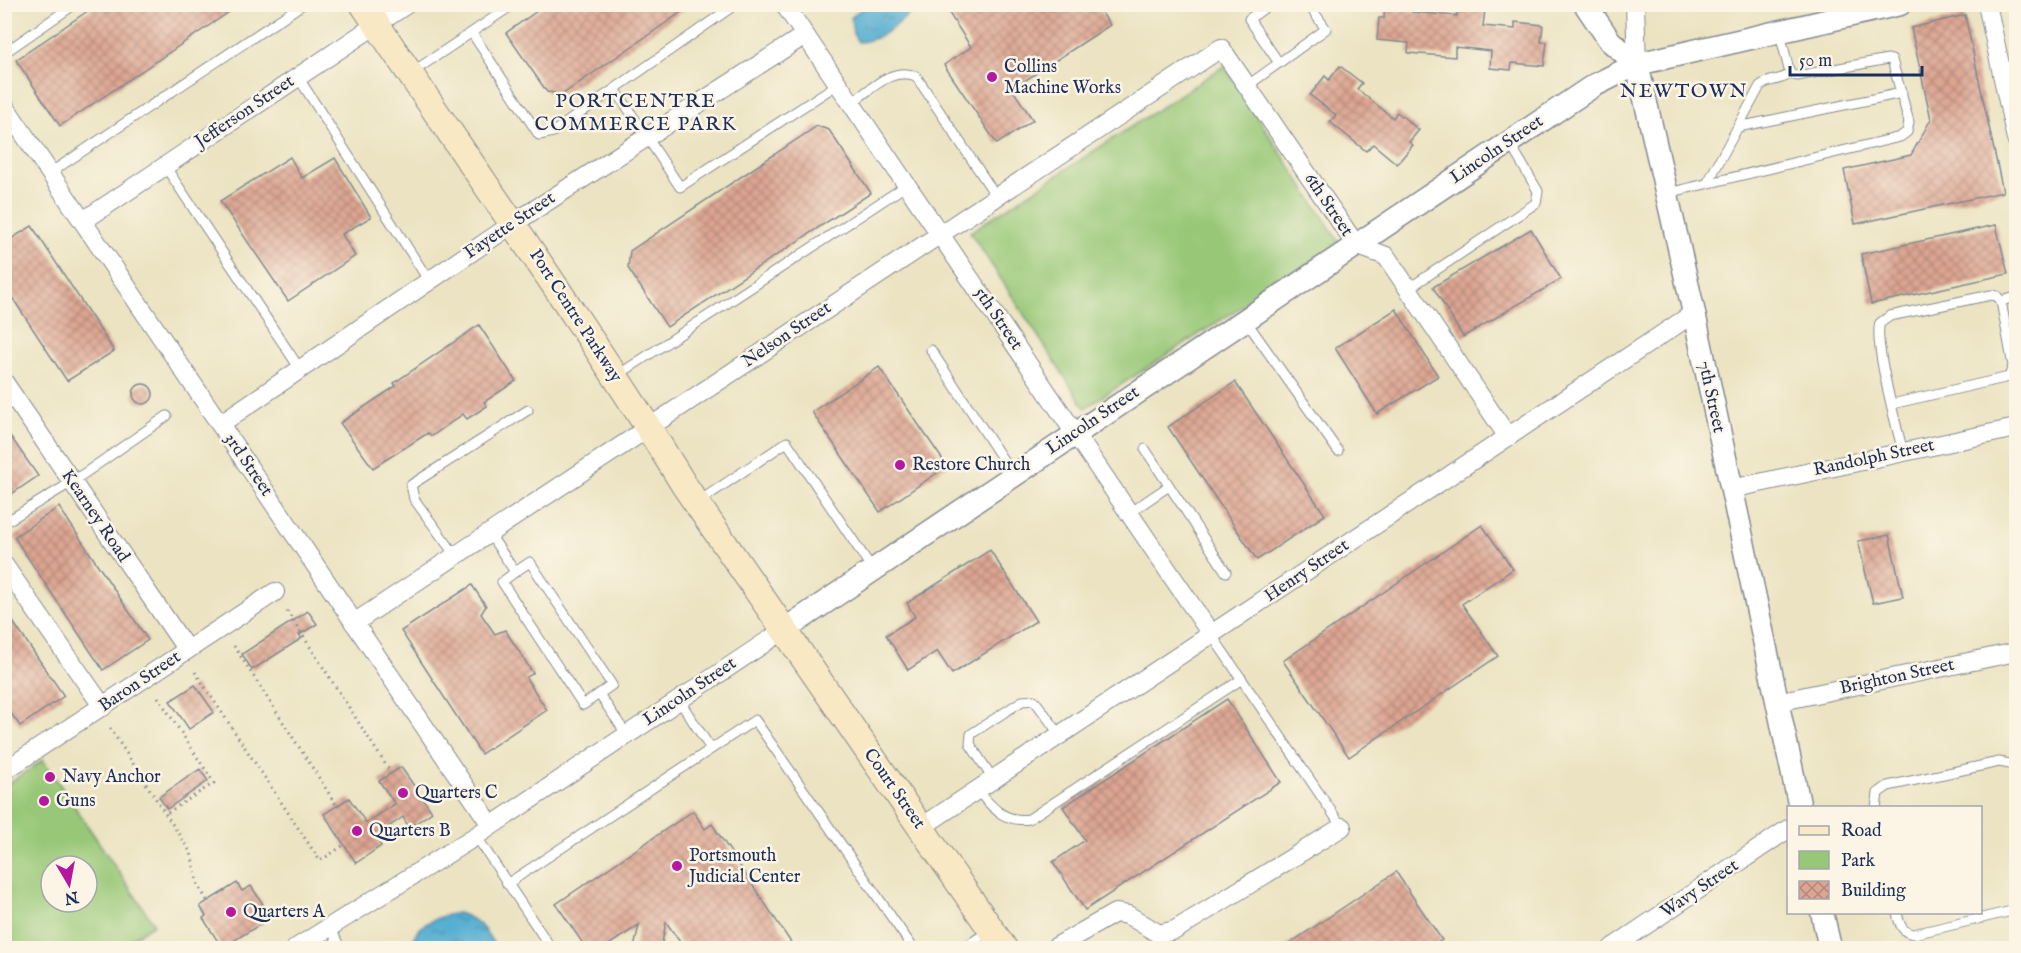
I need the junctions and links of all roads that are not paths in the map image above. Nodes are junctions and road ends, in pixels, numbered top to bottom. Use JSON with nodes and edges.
{"nodes":[{"id":1,"x":75,"y":4,"type":"edge"},
{"id":2,"x":303,"y":4,"type":"edge"},
{"id":3,"x":407,"y":4,"type":"edge"},
{"id":4,"x":514,"y":4,"type":"edge"},
{"id":5,"x":736,"y":4,"type":"edge"},
{"id":6,"x":784,"y":4,"type":"edge"},
{"id":7,"x":1270,"y":4,"type":"edge"},
{"id":8,"x":1308,"y":4,"type":"edge"},
{"id":9,"x":1585,"y":4,"type":"edge"},
{"id":10,"x":1635,"y":4,"type":"edge"},
{"id":11,"x":1900,"y":4,"type":"edge"},
{"id":12,"x":1988,"y":4,"type":"edge"},
{"id":13,"x":370,"y":14,"type":"edge"},
{"id":14,"x":1780,"y":32,"type":"junction"},
{"id":15,"x":472,"y":33,"type":"junction"},
{"id":16,"x":805,"y":35,"type":"junction"},
{"id":17,"x":1221,"y":48,"type":"joint"},
{"id":18,"x":4,"y":53,"type":"edge"},
{"id":19,"x":1279,"y":63,"type":"junction"},
{"id":20,"x":1637,"y":64,"type":"junction"},
{"id":21,"x":410,"y":73,"type":"junction"},
{"id":22,"x":1790,"y":74,"type":"junction"},
{"id":23,"x":298,"y":77,"type":"junction"},
{"id":24,"x":838,"y":84,"type":"junction"},
{"id":25,"x":1247,"y":86,"type":"junction"},
{"id":26,"x":615,"y":89,"type":"junction"},
{"id":27,"x":1902,"y":93,"type":"junction"},
{"id":28,"x":851,"y":104,"type":"junction"},
{"id":29,"x":4,"y":105,"type":"edge"},
{"id":30,"x":1738,"y":127,"type":"junction"},
{"id":31,"x":646,"y":136,"type":"junction"},
{"id":32,"x":2016,"y":139,"type":"edge"},
{"id":33,"x":1509,"y":142,"type":"junction"},
{"id":34,"x":165,"y":166,"type":"junction"},
{"id":35,"x":50,"y":173,"type":"junction"},
{"id":36,"x":1708,"y":182,"type":"junction"},
{"id":37,"x":907,"y":185,"type":"junction"},
{"id":38,"x":1665,"y":193,"type":"junction"},
{"id":39,"x":996,"y":196,"type":"junction"},
{"id":40,"x":83,"y":221,"type":"junction"},
{"id":41,"x":514,"y":223,"type":"junction"},
{"id":42,"x":940,"y":234,"type":"junction"},
{"id":43,"x":1356,"y":245,"type":"junction"},
{"id":44,"x":429,"y":281,"type":"junction"},
{"id":45,"x":1408,"y":289,"type":"junction"},
{"id":46,"x":2016,"y":297,"type":"edge"},
{"id":47,"x":2001,"y":301,"type":"junction"},
{"id":48,"x":1694,"y":314,"type":"junction"},
{"id":49,"x":1245,"y":319,"type":"junction"},
{"id":50,"x":931,"y":350,"type":"dead end"},
{"id":51,"x":300,"y":369,"type":"junction"},
{"id":52,"x":615,"y":376,"type":"junction"},
{"id":53,"x":4,"y":382,"type":"edge"},
{"id":54,"x":1892,"y":404,"type":"junction"},
{"id":55,"x":528,"y":410,"type":"dead end"},
{"id":56,"x":167,"y":416,"type":"dead end"},
{"id":57,"x":220,"y":424,"type":"junction"},
{"id":58,"x":648,"y":427,"type":"junction"},
{"id":59,"x":2016,"y":428,"type":"edge"},
{"id":60,"x":1075,"y":433,"type":"junction"},
{"id":61,"x":1508,"y":437,"type":"junction"},
{"id":62,"x":1145,"y":448,"type":"dead end"},
{"id":63,"x":1338,"y":451,"type":"dead end"},
{"id":64,"x":1903,"y":452,"type":"junction"},
{"id":65,"x":1013,"y":475,"type":"junction"},
{"id":66,"x":72,"y":482,"type":"junction"},
{"id":67,"x":1169,"y":486,"type":"junction"},
{"id":68,"x":1731,"y":489,"type":"junction"},
{"id":69,"x":696,"y":503,"type":"junction"},
{"id":70,"x":1129,"y":513,"type":"junction"},
{"id":71,"x":4,"y":523,"type":"edge"},
{"id":72,"x":489,"y":533,"type":"junction"},
{"id":73,"x":455,"y":555,"type":"junction"},
{"id":74,"x":4,"y":565,"type":"edge"},
{"id":75,"x":873,"y":570,"type":"junction"},
{"id":76,"x":515,"y":572,"type":"junction"},
{"id":77,"x":1226,"y":572,"type":"dead end"},
{"id":78,"x":275,"y":592,"type":"dead end"},
{"id":79,"x":354,"y":623,"type":"junction"},
{"id":80,"x":784,"y":630,"type":"junction"},
{"id":81,"x":1211,"y":634,"type":"junction"},
{"id":82,"x":186,"y":650,"type":"junction"},
{"id":83,"x":2016,"y":652,"type":"edge"},
{"id":84,"x":1242,"y":679,"type":"junction"},
{"id":85,"x":600,"y":694,"type":"junction"},
{"id":86,"x":679,"y":700,"type":"junction"},
{"id":87,"x":1777,"y":702,"type":"junction"},
{"id":88,"x":104,"y":707,"type":"junction"},
{"id":89,"x":627,"y":735,"type":"junction"},
{"id":90,"x":1060,"y":735,"type":"junction"},
{"id":91,"x":711,"y":749,"type":"junction"},
{"id":92,"x":2016,"y":769,"type":"edge"},
{"id":93,"x":4,"y":771,"type":"edge"},
{"id":94,"x":993,"y":779,"type":"junction"},
{"id":95,"x":977,"y":790,"type":"junction"},
{"id":96,"x":1800,"y":806,"type":"edge"},
{"id":97,"x":1876,"y":806,"type":"edge"},
{"id":98,"x":491,"y":825,"type":"junction"},
{"id":99,"x":1342,"y":826,"type":"joint"},
{"id":100,"x":920,"y":828,"type":"junction"},
{"id":101,"x":1787,"y":830,"type":"edge"},
{"id":102,"x":476,"y":836,"type":"junction"},
{"id":103,"x":507,"y":884,"type":"junction"},
{"id":104,"x":2016,"y":910,"type":"edge"},
{"id":105,"x":1822,"y":914,"type":"edge"},
{"id":106,"x":1898,"y":914,"type":"edge"},
{"id":107,"x":330,"y":927,"type":"junction"},
{"id":108,"x":998,"y":939,"type":"edge"},
{"id":109,"x":296,"y":948,"type":"edge"},
{"id":110,"x":340,"y":948,"type":"edge"},
{"id":111,"x":551,"y":948,"type":"edge"},
{"id":112,"x":913,"y":948,"type":"edge"},
{"id":113,"x":963,"y":948,"type":"edge"},
{"id":114,"x":1054,"y":948,"type":"edge"},
{"id":115,"x":1612,"y":948,"type":"edge"},
{"id":116,"x":1830,"y":948,"type":"edge"}],
"edges":[{"from":1,"to":18,"type":"lane"},
{"from":2,"to":35,"type":"lane"},
{"from":3,"to":13,"type":"street","name":"Jefferson Street"},
{"from":4,"to":15,"type":"lane"},
{"from":5,"to":26,"type":"lane"},
{"from":6,"to":16,"type":"street","name":"5th Street"},
{"from":7,"to":19,"type":"lane"},
{"from":8,"to":19,"type":"lane"},
{"from":9,"to":20,"type":"street"},
{"from":10,"to":20,"type":"street"},
{"from":11,"to":14,"type":"street","name":"Lincoln Street"},
{"from":12,"to":32,"type":"street"},
{"from":13,"to":21,"type":"main road","name":"Port Centre Parkway"},
{"from":13,"to":23,"type":"street","name":"Jefferson Street"},
{"from":14,"to":20,"type":"street","name":"Lincoln Street"},
{"from":14,"to":22,"type":"lane"},
{"from":15,"to":21,"type":"lane"},
{"from":15,"to":26,"type":"lane"},
{"from":16,"to":24,"type":"street","name":"5th Street"},
{"from":16,"to":31,"type":"street","name":"Fayette Street"},
{"from":17,"to":25,"type":"street","name":"6th Street"},
{"from":17,"to":39,"type":"street","name":"Nelson Street"},
{"from":19,"to":25,"type":"lane"},
{"from":20,"to":33,"type":"street","name":"Lincoln Street"},
{"from":20,"to":38,"type":"street","name":"7th Street"},
{"from":21,"to":41,"type":"main road","name":"Port Centre Parkway"},
{"from":22,"to":27,"type":"lane"},
{"from":22,"to":30,"type":"lane"},
{"from":23,"to":34,"type":"street","name":"Jefferson Street"},
{"from":23,"to":44,"type":"lane"},
{"from":24,"to":28,"type":"street","name":"5th Street"},
{"from":24,"to":31,"type":"lane"},
{"from":25,"to":43,"type":"street","name":"6th Street"},
{"from":26,"to":31,"type":"lane"},
{"from":27,"to":30,"type":"lane"},
{"from":27,"to":36,"type":"lane"},
{"from":28,"to":37,"type":"street","name":"5th Street"},
{"from":28,"to":39,"type":"lane"},
{"from":29,"to":35,"type":"street","name":"3rd Street"},
{"from":30,"to":36,"type":"lane"},
{"from":31,"to":41,"type":"street","name":"Fayette Street"},
{"from":33,"to":43,"type":"street","name":"Lincoln Street"},
{"from":33,"to":45,"type":"lane"},
{"from":34,"to":40,"type":"street","name":"Jefferson Street"},
{"from":34,"to":51,"type":"lane"},
{"from":35,"to":40,"type":"street","name":"3rd Street"},
{"from":36,"to":38,"type":"lane"},
{"from":37,"to":42,"type":"street","name":"5th Street"},
{"from":37,"to":52,"type":"lane"},
{"from":38,"to":48,"type":"street","name":"7th Street"},
{"from":39,"to":42,"type":"street","name":"Nelson Street"},
{"from":40,"to":57,"type":"street","name":"3rd Street"},
{"from":41,"to":44,"type":"street","name":"Fayette Street"},
{"from":41,"to":52,"type":"main road","name":"Port Centre Parkway"},
{"from":42,"to":58,"type":"street","name":"Nelson Street"},
{"from":42,"to":60,"type":"street","name":"5th Street"},
{"from":43,"to":45,"type":"street","name":"6th Street"},
{"from":43,"to":49,"type":"street","name":"Lincoln Street"},
{"from":44,"to":51,"type":"street","name":"Fayette Street"},
{"from":45,"to":61,"type":"street","name":"6th Street"},
{"from":46,"to":47,"type":"lane"},
{"from":47,"to":54,"type":"lane"},
{"from":47,"to":54,"type":"lane"},
{"from":48,"to":61,"type":"street","name":"Henry Street"},
{"from":48,"to":68,"type":"street","name":"7th Street"},
{"from":49,"to":60,"type":"street","name":"Lincoln Street"},
{"from":49,"to":63,"type":"lane"},
{"from":50,"to":65,"type":"lane"},
{"from":51,"to":57,"type":"street","name":"Fayette Street"},
{"from":52,"to":58,"type":"main road","name":"Port Centre Parkway"},
{"from":53,"to":66,"type":"street","name":"Kearney Road"},
{"from":54,"to":64,"type":"lane"},
{"from":55,"to":73,"type":"lane"},
{"from":56,"to":66,"type":"lane"},
{"from":57,"to":79,"type":"street","name":"3rd Street"},
{"from":58,"to":69,"type":"main road","name":"Port Centre Parkway"},
{"from":58,"to":72,"type":"street","name":"Nelson Street"},
{"from":59,"to":64,"type":"street","name":"Randolph Street"},
{"from":60,"to":65,"type":"street","name":"Lincoln Street"},
{"from":60,"to":70,"type":"street","name":"5th Street"},
{"from":61,"to":81,"type":"street","name":"Henry Street"},
{"from":62,"to":67,"type":"lane"},
{"from":64,"to":68,"type":"street","name":"Randolph Street"},
{"from":65,"to":75,"type":"street","name":"Lincoln Street"},
{"from":66,"to":71,"type":"lane"},
{"from":66,"to":82,"type":"street","name":"Kearney Road"},
{"from":67,"to":70,"type":"lane"},
{"from":67,"to":77,"type":"lane"},
{"from":68,"to":87,"type":"street","name":"7th Street"},
{"from":69,"to":75,"type":"lane"},
{"from":69,"to":80,"type":"main road","name":"Port Centre Parkway"},
{"from":70,"to":81,"type":"street","name":"5th Street"},
{"from":72,"to":73,"type":"street","name":"Nelson Street"},
{"from":72,"to":76,"type":"lane"},
{"from":73,"to":79,"type":"street","name":"Nelson Street"},
{"from":74,"to":88,"type":"street"},
{"from":75,"to":80,"type":"street","name":"Lincoln Street"},
{"from":76,"to":85,"type":"lane"},
{"from":76,"to":85,"type":"lane"},
{"from":78,"to":82,"type":"street","name":"Baron Street"},
{"from":79,"to":98,"type":"street","name":"3rd Street"},
{"from":80,"to":86,"type":"street","name":"Lincoln Street"},
{"from":80,"to":100,"type":"main road","name":"Court Street"},
{"from":81,"to":84,"type":"lane"},
{"from":81,"to":90,"type":"street","name":"Henry Street"},
{"from":82,"to":88,"type":"street","name":"Baron Street"},
{"from":83,"to":87,"type":"street","name":"Brighton Street"},
{"from":84,"to":95,"type":"lane"},
{"from":84,"to":99,"type":"lane"},
{"from":85,"to":89,"type":"lane"},
{"from":86,"to":89,"type":"street","name":"Lincoln Street"},
{"from":86,"to":91,"type":"lane"},
{"from":87,"to":96,"type":"street","name":"7th Street"},
{"from":88,"to":93,"type":"street","name":"Baron Street"},
{"from":89,"to":98,"type":"street","name":"Lincoln Street"},
{"from":90,"to":94,"type":"street","name":"Henry Street"},
{"from":90,"to":94,"type":"lane"},
{"from":91,"to":103,"type":"lane"},
{"from":91,"to":112,"type":"lane"},
{"from":92,"to":97,"type":"lane"},
{"from":94,"to":95,"type":"street","name":"Henry Street"},
{"from":95,"to":100,"type":"street","name":"Henry Street"},
{"from":98,"to":102,"type":"street","name":"Lincoln Street"},
{"from":99,"to":114,"type":"street"},
{"from":100,"to":108,"type":"main road","name":"Court Street"},
{"from":101,"to":115,"type":"street","name":"Wavy Street"},
{"from":102,"to":103,"type":"lane"},
{"from":102,"to":107,"type":"street","name":"Lincoln Street"},
{"from":103,"to":111,"type":"lane"},
{"from":104,"to":106,"type":"lane"},
{"from":105,"to":116,"type":"street"},
{"from":107,"to":109,"type":"street","name":"Lincoln Street"},
{"from":107,"to":110,"type":"lane"},
{"from":108,"to":113,"type":"lane"}]}
